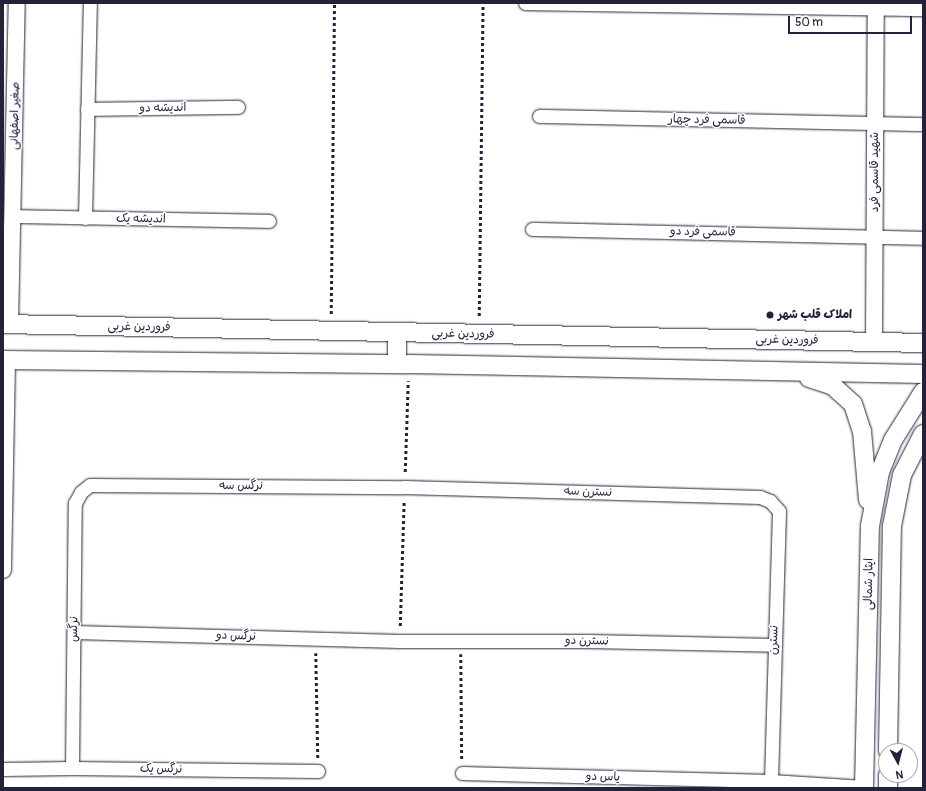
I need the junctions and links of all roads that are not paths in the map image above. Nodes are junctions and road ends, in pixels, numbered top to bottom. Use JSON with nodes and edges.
{"nodes":[{"id":1,"x":17,"y":3,"type":"edge"},
{"id":2,"x":90,"y":3,"type":"edge"},
{"id":3,"x":525,"y":3,"type":"edge"},
{"id":4,"x":876,"y":5,"type":"edge"},
{"id":5,"x":923,"y":9,"type":"edge"},
{"id":6,"x":238,"y":107,"type":"dead end"},
{"id":7,"x":87,"y":109,"type":"junction"},
{"id":8,"x":539,"y":116,"type":"dead end"},
{"id":9,"x":875,"y":124,"type":"junction"},
{"id":10,"x":923,"y":124,"type":"edge"},
{"id":11,"x":12,"y":216,"type":"junction"},
{"id":12,"x":85,"y":218,"type":"junction"},
{"id":13,"x":269,"y":221,"type":"dead end"},
{"id":14,"x":532,"y":229,"type":"dead end"},
{"id":15,"x":874,"y":236,"type":"junction"},
{"id":16,"x":923,"y":238,"type":"edge"},
{"id":17,"x":6,"y":324,"type":"edge"},
{"id":18,"x":397,"y":333,"type":"junction"},
{"id":19,"x":874,"y":342,"type":"junction"},
{"id":20,"x":923,"y":343,"type":"edge"},
{"id":21,"x":5,"y":360,"type":"edge"},
{"id":22,"x":397,"y":364,"type":"junction"},
{"id":23,"x":791,"y":372,"type":"junction"},
{"id":24,"x":923,"y":374,"type":"edge"},
{"id":25,"x":923,"y":392,"type":"edge"},
{"id":26,"x":923,"y":434,"type":"edge"},
{"id":27,"x":404,"y":487,"type":"joint"},
{"id":28,"x":80,"y":492,"type":"joint"},
{"id":29,"x":770,"y":501,"type":"joint"},
{"id":30,"x":870,"y":526,"type":"junction"},
{"id":31,"x":3,"y":570,"type":"edge"},
{"id":32,"x":74,"y":632,"type":"junction"},
{"id":33,"x":399,"y":641,"type":"joint"},
{"id":34,"x":774,"y":645,"type":"junction"},
{"id":35,"x":888,"y":743,"type":"edge"},
{"id":36,"x":72,"y":768,"type":"junction"},
{"id":37,"x":3,"y":769,"type":"edge"},
{"id":38,"x":318,"y":770,"type":"road end"},
{"id":39,"x":462,"y":773,"type":"road end"},
{"id":40,"x":771,"y":781,"type":"junction"},
{"id":41,"x":864,"y":787,"type":"edge"}],
"edges":[{"from":1,"to":11,"type":"street","name":"صغیر اصفهانی"},
{"from":2,"to":7,"type":"street"},
{"from":3,"to":4,"type":"street"},
{"from":4,"to":5,"type":"street"},
{"from":4,"to":9,"type":"street","name":"شهید قاسمی فرد"},
{"from":6,"to":7,"type":"street","name":"اندیشه دو"},
{"from":7,"to":12,"type":"street"},
{"from":8,"to":9,"type":"street","name":"قاسمی فرد چهار"},
{"from":9,"to":10,"type":"street","name":"قاسمی فرد چهار"},
{"from":9,"to":15,"type":"street","name":"شهید قاسمی فرد"},
{"from":11,"to":12,"type":"street","name":"اندیشه یک"},
{"from":11,"to":17,"type":"street","name":"صغیر اصفهانی"},
{"from":12,"to":13,"type":"street","name":"اندیشه یک"},
{"from":14,"to":15,"type":"street","name":"قاسمی فرد دو"},
{"from":15,"to":16,"type":"street","name":"قاسمی فرد دو"},
{"from":15,"to":19,"type":"street","name":"شهید قاسمی فرد"},
{"from":17,"to":18,"type":"main road","name":"فروردین غربی"},
{"from":18,"to":19,"type":"main road","name":"فروردین غربی"},
{"from":18,"to":22,"type":"main road"},
{"from":19,"to":20,"type":"main road","name":"فروردین غربی"},
{"from":21,"to":22,"type":"main road"},
{"from":21,"to":31,"type":"street"},
{"from":22,"to":23,"type":"main road"},
{"from":23,"to":24,"type":"main road"},
{"from":23,"to":30,"type":"main road"},
{"from":25,"to":30,"type":"main road","name":"ایثار شمالی"},
{"from":26,"to":35,"type":"main road","name":"ایثار شمالی"},
{"from":27,"to":28,"type":"street","name":"نرگس سه"},
{"from":27,"to":29,"type":"street","name":"نسترن سه"},
{"from":28,"to":32,"type":"street","name":"نرگس"},
{"from":29,"to":34,"type":"street","name":"نسترن"},
{"from":30,"to":41,"type":"main road","name":"ایثار شمالی"},
{"from":32,"to":33,"type":"street","name":"نرگس دو"},
{"from":32,"to":36,"type":"street","name":"نرگس"},
{"from":33,"to":34,"type":"street","name":"نسترن دو"},
{"from":34,"to":40,"type":"street","name":"نسترن"},
{"from":36,"to":37,"type":"street","name":"نرگس یک"},
{"from":36,"to":38,"type":"street","name":"نرگس یک"},
{"from":39,"to":40,"type":"street","name":"یاس دو"},
{"from":40,"to":41,"type":"street","name":"یاس دو"}]}
